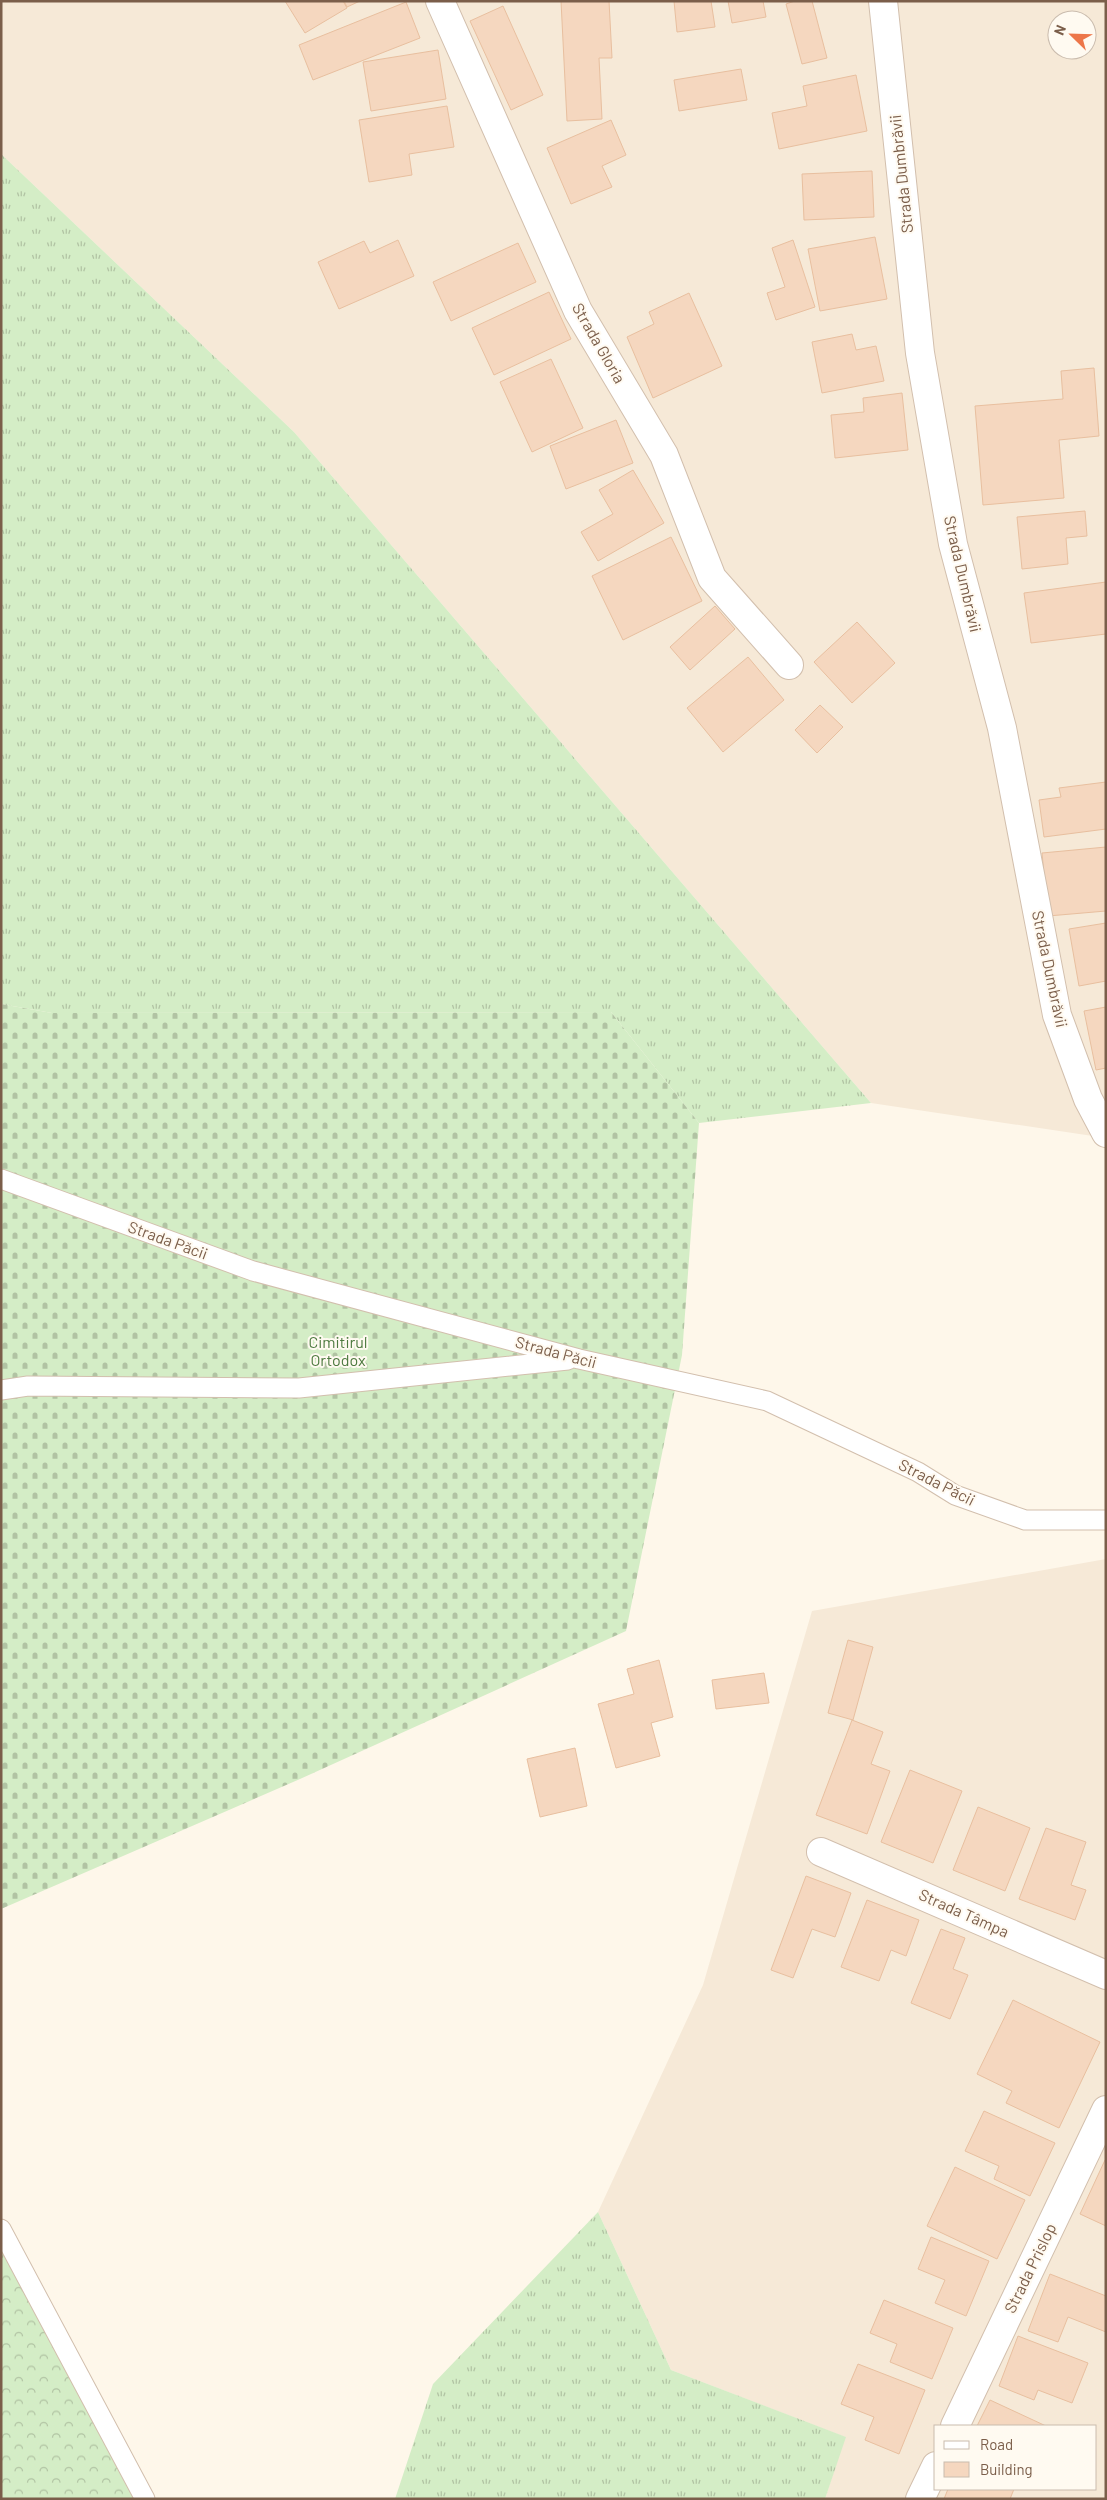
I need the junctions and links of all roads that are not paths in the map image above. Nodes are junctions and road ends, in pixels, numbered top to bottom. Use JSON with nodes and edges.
{"nodes":[{"id":1,"x":440,"y":1,"type":"edge"},
{"id":2,"x":883,"y":1,"type":"edge"},
{"id":3,"x":790,"y":665,"type":"dead end"},
{"id":4,"x":1106,"y":1133,"type":"edge"},
{"id":5,"x":1,"y":1179,"type":"edge"},
{"id":6,"x":579,"y":1359,"type":"junction"},
{"id":7,"x":1,"y":1390,"type":"edge"},
{"id":8,"x":1106,"y":1520,"type":"edge"},
{"id":9,"x":821,"y":1852,"type":"dead end"},
{"id":10,"x":1106,"y":1975,"type":"edge"},
{"id":11,"x":1106,"y":2110,"type":"edge"},
{"id":12,"x":1,"y":2230,"type":"edge"},
{"id":13,"x":955,"y":2425,"type":"edge"},
{"id":14,"x":934,"y":2470,"type":"edge"},
{"id":15,"x":145,"y":2499,"type":"edge"},
{"id":16,"x":920,"y":2499,"type":"edge"}],
"edges":[{"from":1,"to":3,"type":"street","name":"Strada Gloria"},
{"from":2,"to":4,"type":"street","name":"Strada Dumbrăvii"},
{"from":5,"to":6,"type":"lane","name":"Strada Păcii"},
{"from":6,"to":7,"type":"lane"},
{"from":6,"to":8,"type":"lane","name":"Strada Păcii"},
{"from":9,"to":10,"type":"street","name":"Strada Tâmpa"},
{"from":11,"to":13,"type":"street","name":"Strada Prislop"},
{"from":12,"to":15,"type":"lane"},
{"from":14,"to":16,"type":"street"}]}
